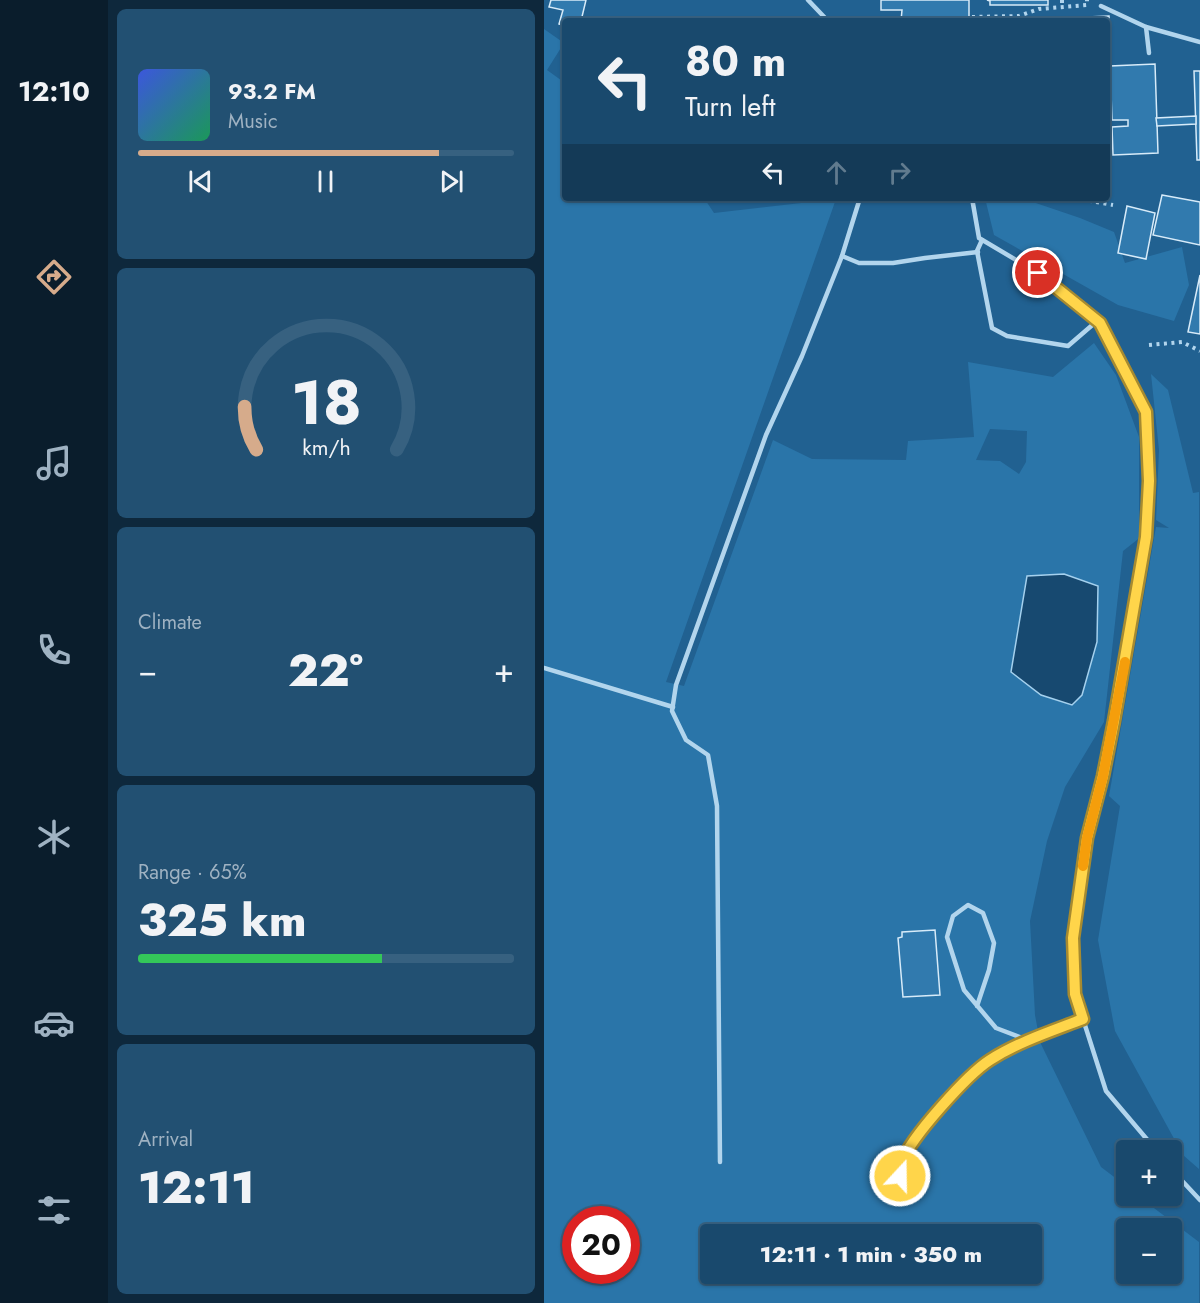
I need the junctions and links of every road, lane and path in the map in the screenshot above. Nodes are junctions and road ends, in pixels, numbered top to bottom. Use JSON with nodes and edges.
{"nodes":[{"id":1,"x":808,"y":0,"type":"edge"},
{"id":2,"x":1062,"y":0,"type":"edge"},
{"id":3,"x":1087,"y":0,"type":"edge"},
{"id":4,"x":1101,"y":6,"type":"dead end"},
{"id":5,"x":1063,"y":7,"type":"junction"},
{"id":6,"x":972,"y":17,"type":"dead end"},
{"id":7,"x":825,"y":18,"type":"edge"},
{"id":8,"x":996,"y":18,"type":"edge"},
{"id":9,"x":1021,"y":18,"type":"edge"},
{"id":10,"x":1146,"y":27,"type":"junction"},
{"id":11,"x":1200,"y":42,"type":"edge"},
{"id":12,"x":1149,"y":53,"type":"dead end"},
{"id":13,"x":859,"y":201,"type":"edge"},
{"id":14,"x":973,"y":201,"type":"edge"},
{"id":15,"x":1091,"y":201,"type":"edge"},
{"id":16,"x":1113,"y":205,"type":"dead end"},
{"id":17,"x":982,"y":240,"type":"junction"},
{"id":18,"x":978,"y":252,"type":"junction"},
{"id":19,"x":842,"y":255,"type":"junction"},
{"id":20,"x":1097,"y":321,"type":"junction"},
{"id":21,"x":1149,"y":345,"type":"dead end"},
{"id":22,"x":1199,"y":350,"type":"edge"},
{"id":23,"x":544,"y":668,"type":"edge"},
{"id":24,"x":673,"y":707,"type":"junction"},
{"id":25,"x":977,"y":1006,"type":"junction"},
{"id":26,"x":1083,"y":1019,"type":"junction"},
{"id":27,"x":1030,"y":1041,"type":"junction"},
{"id":28,"x":1148,"y":1140,"type":"edge"},
{"id":29,"x":720,"y":1162,"type":"dead end"},
{"id":30,"x":1182,"y":1181,"type":"edge"},
{"id":31,"x":897,"y":1190,"type":"dead end"},
{"id":32,"x":1200,"y":1200,"type":"edge"}],
"edges":[{"from":1,"to":7,"type":"lane"},
{"from":2,"to":5,"type":"path"},
{"from":3,"to":5,"type":"path"},
{"from":4,"to":10,"type":"lane"},
{"from":5,"to":9,"type":"path"},
{"from":6,"to":8,"type":"path"},
{"from":10,"to":11,"type":"lane"},
{"from":10,"to":12,"type":"lane"},
{"from":13,"to":19,"type":"lane"},
{"from":14,"to":17,"type":"lane"},
{"from":15,"to":16,"type":"path"},
{"from":17,"to":18,"type":"lane"},
{"from":17,"to":20,"type":"lane"},
{"from":18,"to":19,"type":"lane"},
{"from":18,"to":20,"type":"lane"},
{"from":19,"to":24,"type":"lane"},
{"from":20,"to":26,"type":"lane"},
{"from":21,"to":22,"type":"path"},
{"from":23,"to":24,"type":"lane"},
{"from":24,"to":29,"type":"lane"},
{"from":25,"to":25,"type":"lane"},
{"from":25,"to":27,"type":"lane"},
{"from":26,"to":27,"type":"lane"},
{"from":26,"to":28,"type":"lane"},
{"from":27,"to":31,"type":"lane"},
{"from":30,"to":32,"type":"lane"}]}
